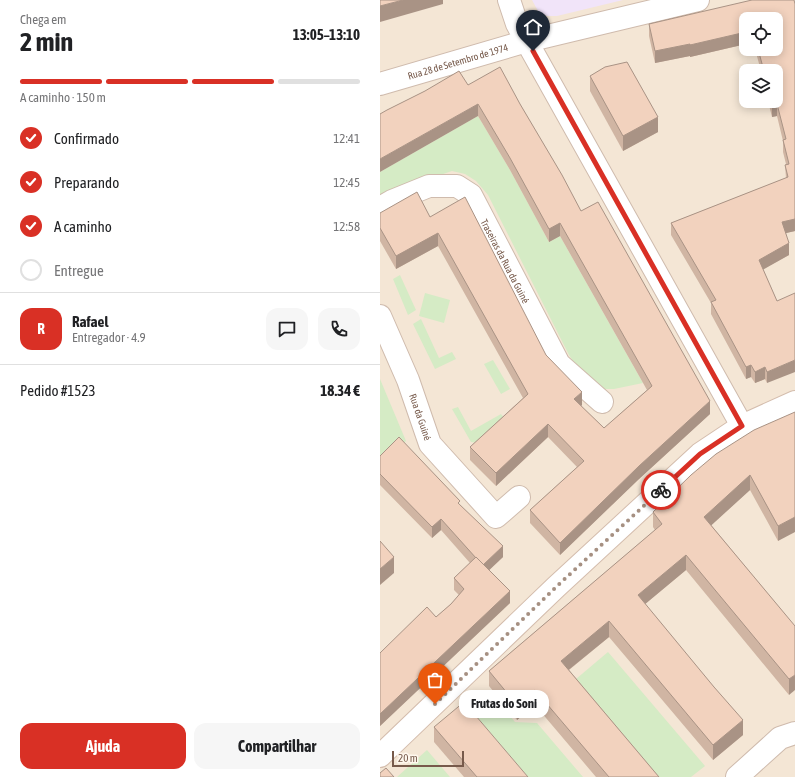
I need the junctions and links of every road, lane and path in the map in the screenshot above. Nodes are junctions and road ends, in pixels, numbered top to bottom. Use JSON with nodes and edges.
{"nodes":[{"id":1,"x":509,"y":0,"type":"edge"},
{"id":2,"x":698,"y":0,"type":"edge"},
{"id":3,"x":527,"y":41,"type":"junction"},
{"id":4,"x":380,"y":84,"type":"edge"},
{"id":5,"x":380,"y":208,"type":"edge"},
{"id":6,"x":380,"y":316,"type":"edge"},
{"id":7,"x":602,"y":402,"type":"dead end"},
{"id":8,"x":795,"y":402,"type":"edge"},
{"id":9,"x":742,"y":426,"type":"junction"},
{"id":10,"x":519,"y":497,"type":"dead end"},
{"id":11,"x":795,"y":733,"type":"edge"},
{"id":12,"x":380,"y":756,"type":"edge"},
{"id":13,"x":737,"y":777,"type":"edge"}],
"edges":[{"from":1,"to":3,"type":"street"},
{"from":2,"to":3,"type":"street","name":"Rua 28 de Setembro de 1974"},
{"from":3,"to":4,"type":"street","name":"Rua 28 de Setembro de 1974"},
{"from":3,"to":9,"type":"street"},
{"from":5,"to":7,"type":"street","name":"Traseiras da Rua da Guiné"},
{"from":6,"to":10,"type":"street","name":"Rua da Guiné"},
{"from":8,"to":9,"type":"street"},
{"from":9,"to":12,"type":"street"},
{"from":11,"to":13,"type":"street"}]}
